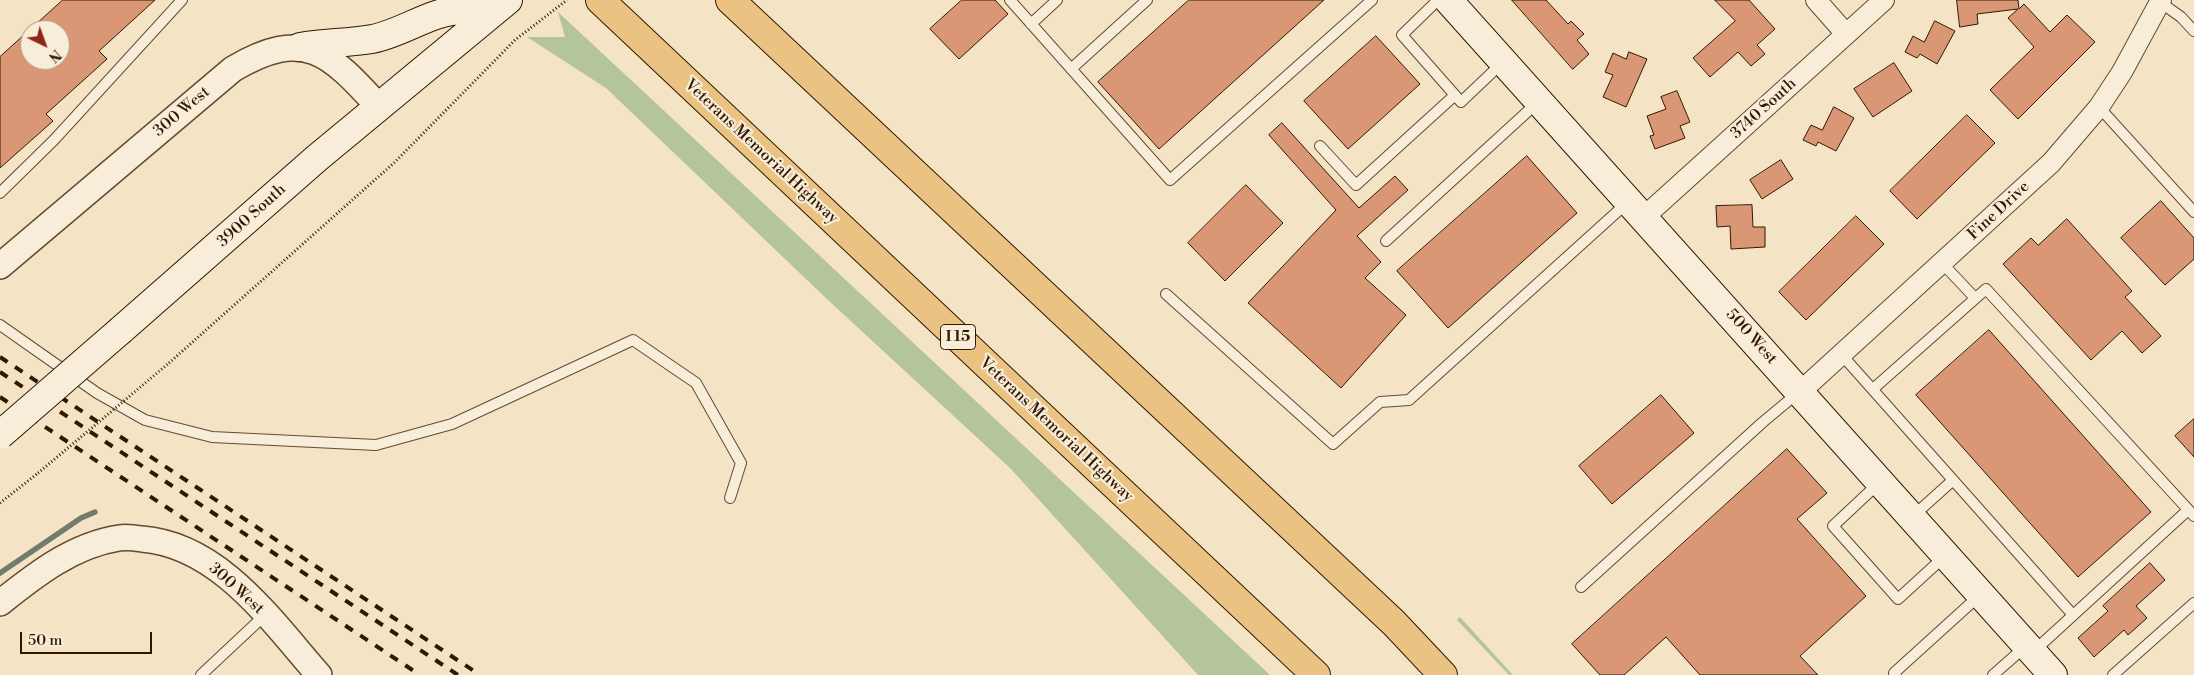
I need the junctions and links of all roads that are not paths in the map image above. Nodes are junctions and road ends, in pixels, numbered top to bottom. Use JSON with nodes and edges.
{"nodes":[{"id":1,"x":182,"y":0,"type":"edge"},
{"id":2,"x":600,"y":0,"type":"edge"},
{"id":3,"x":730,"y":0,"type":"edge"},
{"id":4,"x":1010,"y":0,"type":"edge"},
{"id":5,"x":1057,"y":0,"type":"edge"},
{"id":6,"x":1147,"y":0,"type":"edge"},
{"id":7,"x":1438,"y":0,"type":"edge"},
{"id":8,"x":1448,"y":0,"type":"edge"},
{"id":9,"x":1816,"y":0,"type":"edge"},
{"id":10,"x":1884,"y":0,"type":"edge"},
{"id":11,"x":1369,"y":1,"type":"edge"},
{"id":12,"x":2161,"y":1,"type":"edge"},
{"id":13,"x":499,"y":7,"type":"edge"},
{"id":14,"x":1031,"y":24,"type":"junction"},
{"id":15,"x":2194,"y":31,"type":"edge"},
{"id":16,"x":1846,"y":34,"type":"junction"},
{"id":17,"x":300,"y":47,"type":"junction"},
{"id":18,"x":1504,"y":62,"type":"junction"},
{"id":19,"x":1071,"y":69,"type":"junction"},
{"id":20,"x":1455,"y":94,"type":"junction"},
{"id":21,"x":1538,"y":101,"type":"junction"},
{"id":22,"x":379,"y":107,"type":"junction"},
{"id":23,"x":2098,"y":107,"type":"junction"},
{"id":24,"x":1320,"y":146,"type":"dead end"},
{"id":25,"x":0,"y":193,"type":"edge"},
{"id":26,"x":1636,"y":210,"type":"junction"},
{"id":27,"x":2194,"y":212,"type":"edge"},
{"id":28,"x":1386,"y":241,"type":"dead end"},
{"id":29,"x":1942,"y":264,"type":"junction"},
{"id":30,"x":0,"y":266,"type":"edge"},
{"id":31,"x":1166,"y":294,"type":"dead end"},
{"id":32,"x":1975,"y":298,"type":"junction"},
{"id":33,"x":0,"y":325,"type":"edge"},
{"id":34,"x":1841,"y":354,"type":"junction"},
{"id":35,"x":1873,"y":389,"type":"junction"},
{"id":36,"x":1800,"y":392,"type":"junction"},
{"id":37,"x":0,"y":435,"type":"edge"},
{"id":38,"x":1952,"y":481,"type":"junction"},
{"id":39,"x":1881,"y":482,"type":"junction"},
{"id":40,"x":730,"y":498,"type":"dead end"},
{"id":41,"x":2191,"y":513,"type":"edge"},
{"id":42,"x":1912,"y":517,"type":"junction"},
{"id":43,"x":1946,"y":555,"type":"junction"},
{"id":44,"x":1581,"y":587,"type":"dead end"},
{"id":45,"x":1981,"y":594,"type":"junction"},
{"id":46,"x":0,"y":603,"type":"edge"},
{"id":47,"x":2194,"y":603,"type":"edge"},
{"id":48,"x":265,"y":615,"type":"junction"},
{"id":49,"x":2073,"y":615,"type":"junction"},
{"id":50,"x":2030,"y":649,"type":"junction"},
{"id":51,"x":1894,"y":674,"type":"edge"},
{"id":52,"x":201,"y":675,"type":"edge"},
{"id":53,"x":319,"y":675,"type":"edge"},
{"id":54,"x":1316,"y":675,"type":"edge"},
{"id":55,"x":1443,"y":675,"type":"edge"},
{"id":56,"x":1993,"y":675,"type":"edge"},
{"id":57,"x":2053,"y":675,"type":"edge"},
{"id":58,"x":2113,"y":675,"type":"edge"}],
"edges":[{"from":1,"to":25,"type":"lane"},
{"from":2,"to":54,"type":"highway","name":"Veterans Memorial Highway","number":"I 15"},
{"from":3,"to":55,"type":"highway"},
{"from":4,"to":14,"type":"lane"},
{"from":5,"to":14,"type":"lane"},
{"from":6,"to":19,"type":"lane"},
{"from":7,"to":20,"type":"lane"},
{"from":8,"to":18,"type":"main road","name":"500 West"},
{"from":9,"to":16,"type":"street"},
{"from":10,"to":16,"type":"street","name":"3740 South"},
{"from":11,"to":19,"type":"lane"},
{"from":12,"to":15,"type":"lane"},
{"from":12,"to":23,"type":"street","name":"Fine Drive"},
{"from":13,"to":17,"type":"main road"},
{"from":13,"to":22,"type":"main road","name":"3900 South"},
{"from":14,"to":19,"type":"lane"},
{"from":16,"to":26,"type":"street","name":"3740 South"},
{"from":17,"to":22,"type":"street","name":"300 West"},
{"from":17,"to":30,"type":"street","name":"300 West"},
{"from":18,"to":20,"type":"lane"},
{"from":18,"to":21,"type":"main road","name":"500 West"},
{"from":20,"to":24,"type":"lane"},
{"from":21,"to":26,"type":"main road","name":"500 West"},
{"from":21,"to":28,"type":"lane"},
{"from":22,"to":37,"type":"main road","name":"3900 South","bridge":true},
{"from":23,"to":27,"type":"lane"},
{"from":23,"to":29,"type":"street","name":"Fine Drive"},
{"from":26,"to":31,"type":"lane"},
{"from":26,"to":36,"type":"main road","name":"500 West"},
{"from":29,"to":32,"type":"lane"},
{"from":29,"to":34,"type":"street","name":"Fine Drive"},
{"from":32,"to":35,"type":"lane"},
{"from":32,"to":41,"type":"lane"},
{"from":33,"to":40,"type":"lane"},
{"from":34,"to":35,"type":"lane"},
{"from":34,"to":36,"type":"street","name":"Fine Drive"},
{"from":35,"to":38,"type":"lane"},
{"from":36,"to":39,"type":"main road","name":"500 West"},
{"from":36,"to":44,"type":"lane"},
{"from":38,"to":42,"type":"lane"},
{"from":38,"to":49,"type":"lane"},
{"from":39,"to":42,"type":"main road","name":"500 West"},
{"from":39,"to":43,"type":"lane"},
{"from":41,"to":49,"type":"lane"},
{"from":42,"to":43,"type":"main road","name":"500 West"},
{"from":43,"to":45,"type":"main road","name":"500 West"},
{"from":45,"to":50,"type":"main road","name":"500 West"},
{"from":45,"to":51,"type":"lane"},
{"from":46,"to":48,"type":"street","name":"300 West"},
{"from":47,"to":58,"type":"lane"},
{"from":48,"to":52,"type":"lane"},
{"from":48,"to":53,"type":"street","name":"300 West"},
{"from":49,"to":50,"type":"lane"},
{"from":50,"to":56,"type":"lane"},
{"from":50,"to":57,"type":"main road","name":"500 West"}]}
